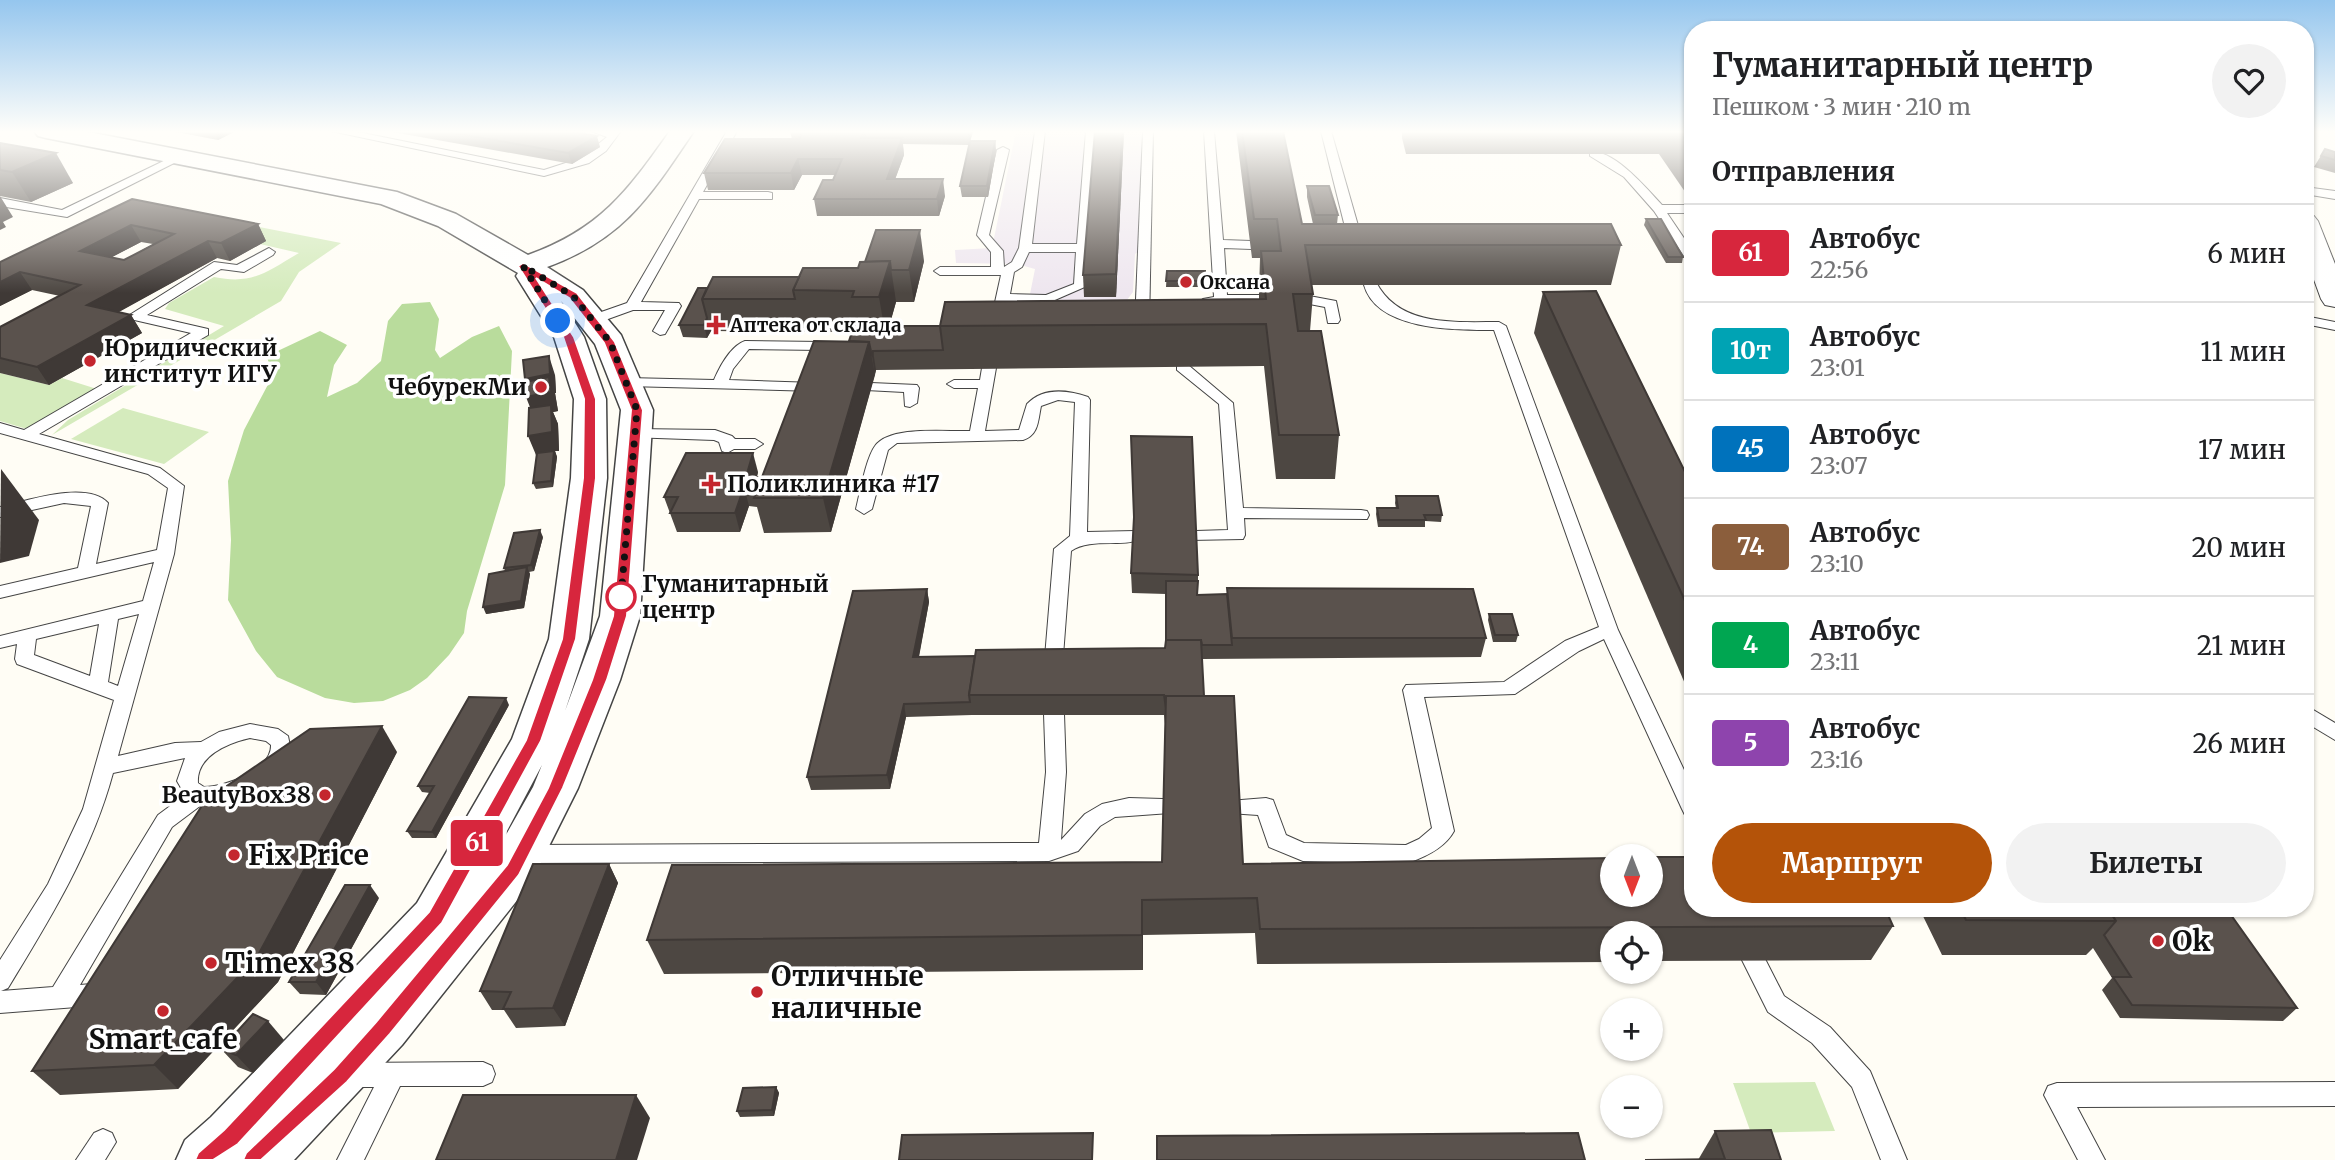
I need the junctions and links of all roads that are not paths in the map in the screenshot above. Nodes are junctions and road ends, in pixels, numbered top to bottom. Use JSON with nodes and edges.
{"nodes":[{"id":1,"x":123,"y":185,"type":"edge"},
{"id":2,"x":323,"y":185,"type":"edge"},
{"id":3,"x":643,"y":185,"type":"edge"},
{"id":4,"x":701,"y":185,"type":"edge"},
{"id":5,"x":995,"y":185,"type":"edge"},
{"id":6,"x":1033,"y":185,"type":"edge"},
{"id":7,"x":1087,"y":185,"type":"edge"},
{"id":8,"x":1146,"y":185,"type":"edge"},
{"id":9,"x":1213,"y":185,"type":"edge"},
{"id":10,"x":1339,"y":185,"type":"edge"},
{"id":11,"x":1637,"y":185,"type":"edge"},
{"id":12,"x":2314,"y":192,"type":"edge"},
{"id":13,"x":695,"y":195,"type":"junction"},
{"id":14,"x":2335,"y":195,"type":"edge"},
{"id":15,"x":768,"y":196,"type":"edge"},
{"id":16,"x":0,"y":202,"type":"edge"},
{"id":17,"x":1659,"y":209,"type":"junction"},
{"id":18,"x":1684,"y":209,"type":"edge"},
{"id":19,"x":1218,"y":244,"type":"junction"},
{"id":20,"x":2314,"y":244,"type":"edge"},
{"id":21,"x":1251,"y":245,"type":"edge"},
{"id":22,"x":1354,"y":247,"type":"edge"},
{"id":23,"x":1684,"y":247,"type":"edge"},
{"id":24,"x":1025,"y":248,"type":"junction"},
{"id":25,"x":1083,"y":248,"type":"junction"},
{"id":26,"x":269,"y":252,"type":"dead end"},
{"id":27,"x":523,"y":266,"type":"junction"},
{"id":28,"x":940,"y":271,"type":"dead end"},
{"id":29,"x":1003,"y":271,"type":"junction"},
{"id":30,"x":1371,"y":285,"type":"edge"},
{"id":31,"x":1003,"y":298,"type":"junction"},
{"id":32,"x":1221,"y":299,"type":"junction"},
{"id":33,"x":1259,"y":299,"type":"edge"},
{"id":34,"x":1304,"y":299,"type":"edge"},
{"id":35,"x":2335,"y":299,"type":"edge"},
{"id":36,"x":632,"y":306,"type":"junction"},
{"id":37,"x":1186,"y":318,"type":"edge"},
{"id":38,"x":592,"y":320,"type":"junction"},
{"id":39,"x":1333,"y":320,"type":"dead end"},
{"id":40,"x":2314,"y":322,"type":"edge"},
{"id":41,"x":1156,"y":325,"type":"edge"},
{"id":42,"x":2335,"y":326,"type":"edge"},
{"id":43,"x":660,"y":331,"type":"dead end"},
{"id":44,"x":993,"y":343,"type":"edge"},
{"id":45,"x":822,"y":346,"type":"edge"},
{"id":46,"x":1182,"y":366,"type":"edge"},
{"id":47,"x":989,"y":368,"type":"edge"},
{"id":48,"x":628,"y":382,"type":"junction"},
{"id":49,"x":720,"y":384,"type":"junction"},
{"id":50,"x":954,"y":384,"type":"dead end"},
{"id":51,"x":986,"y":384,"type":"junction"},
{"id":52,"x":816,"y":387,"type":"edge"},
{"id":53,"x":871,"y":387,"type":"dead end"},
{"id":54,"x":910,"y":403,"type":"dead end"},
{"id":55,"x":0,"y":428,"type":"edge"},
{"id":56,"x":634,"y":434,"type":"junction"},
{"id":57,"x":27,"y":435,"type":"junction"},
{"id":58,"x":977,"y":435,"type":"junction"},
{"id":59,"x":755,"y":444,"type":"dead end"},
{"id":60,"x":864,"y":509,"type":"dead end"},
{"id":61,"x":0,"y":512,"type":"edge"},
{"id":62,"x":1236,"y":513,"type":"junction"},
{"id":63,"x":1361,"y":515,"type":"dead end"},
{"id":64,"x":1135,"y":536,"type":"edge"},
{"id":65,"x":1196,"y":536,"type":"edge"},
{"id":66,"x":1078,"y":538,"type":"junction"},
{"id":67,"x":165,"y":554,"type":"junction"},
{"id":68,"x":86,"y":572,"type":"junction"},
{"id":69,"x":0,"y":592,"type":"edge"},
{"id":70,"x":150,"y":605,"type":"junction"},
{"id":71,"x":110,"y":615,"type":"junction"},
{"id":72,"x":1609,"y":630,"type":"junction"},
{"id":73,"x":28,"y":635,"type":"junction"},
{"id":74,"x":0,"y":642,"type":"edge"},
{"id":75,"x":1054,"y":668,"type":"edge"},
{"id":76,"x":98,"y":686,"type":"junction"},
{"id":77,"x":125,"y":696,"type":"junction"},
{"id":78,"x":1054,"y":714,"type":"edge"},
{"id":79,"x":2314,"y":718,"type":"edge"},
{"id":80,"x":2335,"y":733,"type":"edge"},
{"id":81,"x":205,"y":749,"type":"junction"},
{"id":82,"x":104,"y":767,"type":"junction"},
{"id":83,"x":1684,"y":792,"type":"edge"},
{"id":84,"x":200,"y":795,"type":"junction"},
{"id":85,"x":1163,"y":807,"type":"edge"},
{"id":86,"x":1236,"y":807,"type":"edge"},
{"id":87,"x":1049,"y":852,"type":"junction"},
{"id":88,"x":521,"y":854,"type":"junction"},
{"id":89,"x":1754,"y":960,"type":"edge"},
{"id":90,"x":0,"y":981,"type":"edge"},
{"id":91,"x":102,"y":994,"type":"edge"},
{"id":92,"x":60,"y":997,"type":"junction"},
{"id":93,"x":0,"y":1002,"type":"edge"},
{"id":94,"x":483,"y":1074,"type":"dead end"},
{"id":95,"x":341,"y":1075,"type":"junction"},
{"id":96,"x":393,"y":1075,"type":"junction"},
{"id":97,"x":2335,"y":1094,"type":"edge"},
{"id":98,"x":205,"y":1160,"type":"edge"},
{"id":99,"x":254,"y":1160,"type":"edge"},
{"id":100,"x":350,"y":1160,"type":"edge"},
{"id":101,"x":1894,"y":1160,"type":"edge"},
{"id":102,"x":2092,"y":1160,"type":"edge"}],
"edges":[{"from":1,"to":16,"type":"lane"},
{"from":2,"to":27,"type":"street"},
{"from":3,"to":27,"type":"street"},
{"from":4,"to":13,"type":"lane"},
{"from":5,"to":29,"type":"lane"},
{"from":6,"to":24,"type":"lane"},
{"from":7,"to":25,"type":"lane"},
{"from":8,"to":41,"type":"lane"},
{"from":9,"to":19,"type":"lane"},
{"from":10,"to":22,"type":"lane"},
{"from":11,"to":17,"type":"lane"},
{"from":12,"to":14,"type":"lane"},
{"from":13,"to":15,"type":"lane"},
{"from":13,"to":36,"type":"lane"},
{"from":17,"to":18,"type":"lane"},
{"from":17,"to":23,"type":"lane"},
{"from":19,"to":21,"type":"lane"},
{"from":19,"to":32,"type":"lane"},
{"from":20,"to":35,"type":"street"},
{"from":24,"to":25,"type":"lane"},
{"from":24,"to":29,"type":"lane"},
{"from":25,"to":31,"type":"lane"},
{"from":26,"to":57,"type":"lane"},
{"from":27,"to":38,"type":"street"},
{"from":27,"to":98,"type":"street"},
{"from":28,"to":29,"type":"lane"},
{"from":29,"to":31,"type":"lane"},
{"from":30,"to":72,"type":"lane"},
{"from":31,"to":44,"type":"lane"},
{"from":32,"to":33,"type":"lane"},
{"from":32,"to":37,"type":"lane"},
{"from":34,"to":39,"type":"lane"},
{"from":36,"to":38,"type":"lane"},
{"from":36,"to":43,"type":"lane"},
{"from":38,"to":48,"type":"street"},
{"from":40,"to":42,"type":"lane"},
{"from":45,"to":49,"type":"lane"},
{"from":46,"to":62,"type":"lane"},
{"from":47,"to":51,"type":"lane"},
{"from":48,"to":49,"type":"lane"},
{"from":48,"to":56,"type":"street"},
{"from":49,"to":52,"type":"lane"},
{"from":50,"to":51,"type":"lane"},
{"from":51,"to":58,"type":"lane"},
{"from":53,"to":54,"type":"lane"},
{"from":55,"to":57,"type":"lane"},
{"from":56,"to":59,"type":"lane"},
{"from":56,"to":88,"type":"street"},
{"from":57,"to":67,"type":"lane"},
{"from":58,"to":60,"type":"lane"},
{"from":58,"to":66,"type":"lane"},
{"from":61,"to":68,"type":"lane"},
{"from":62,"to":63,"type":"lane"},
{"from":62,"to":65,"type":"lane"},
{"from":64,"to":66,"type":"lane"},
{"from":66,"to":75,"type":"lane"},
{"from":67,"to":68,"type":"lane"},
{"from":67,"to":70,"type":"lane"},
{"from":68,"to":69,"type":"lane"},
{"from":70,"to":71,"type":"lane"},
{"from":70,"to":77,"type":"lane"},
{"from":71,"to":73,"type":"lane"},
{"from":71,"to":76,"type":"lane"},
{"from":72,"to":83,"type":"lane"},
{"from":72,"to":86,"type":"lane"},
{"from":73,"to":74,"type":"lane"},
{"from":73,"to":76,"type":"lane"},
{"from":76,"to":77,"type":"lane"},
{"from":77,"to":82,"type":"lane"},
{"from":78,"to":87,"type":"lane"},
{"from":79,"to":80,"type":"lane"},
{"from":81,"to":82,"type":"lane"},
{"from":81,"to":84,"type":"lane"},
{"from":81,"to":84,"type":"lane"},
{"from":82,"to":90,"type":"lane"},
{"from":84,"to":92,"type":"lane"},
{"from":85,"to":87,"type":"lane"},
{"from":87,"to":88,"type":"lane"},
{"from":88,"to":95,"type":"street"},
{"from":89,"to":101,"type":"lane"},
{"from":91,"to":92,"type":"lane"},
{"from":92,"to":93,"type":"lane"},
{"from":94,"to":96,"type":"lane"},
{"from":95,"to":96,"type":"lane"},
{"from":95,"to":99,"type":"street"},
{"from":96,"to":100,"type":"lane"},
{"from":97,"to":102,"type":"lane"}]}
